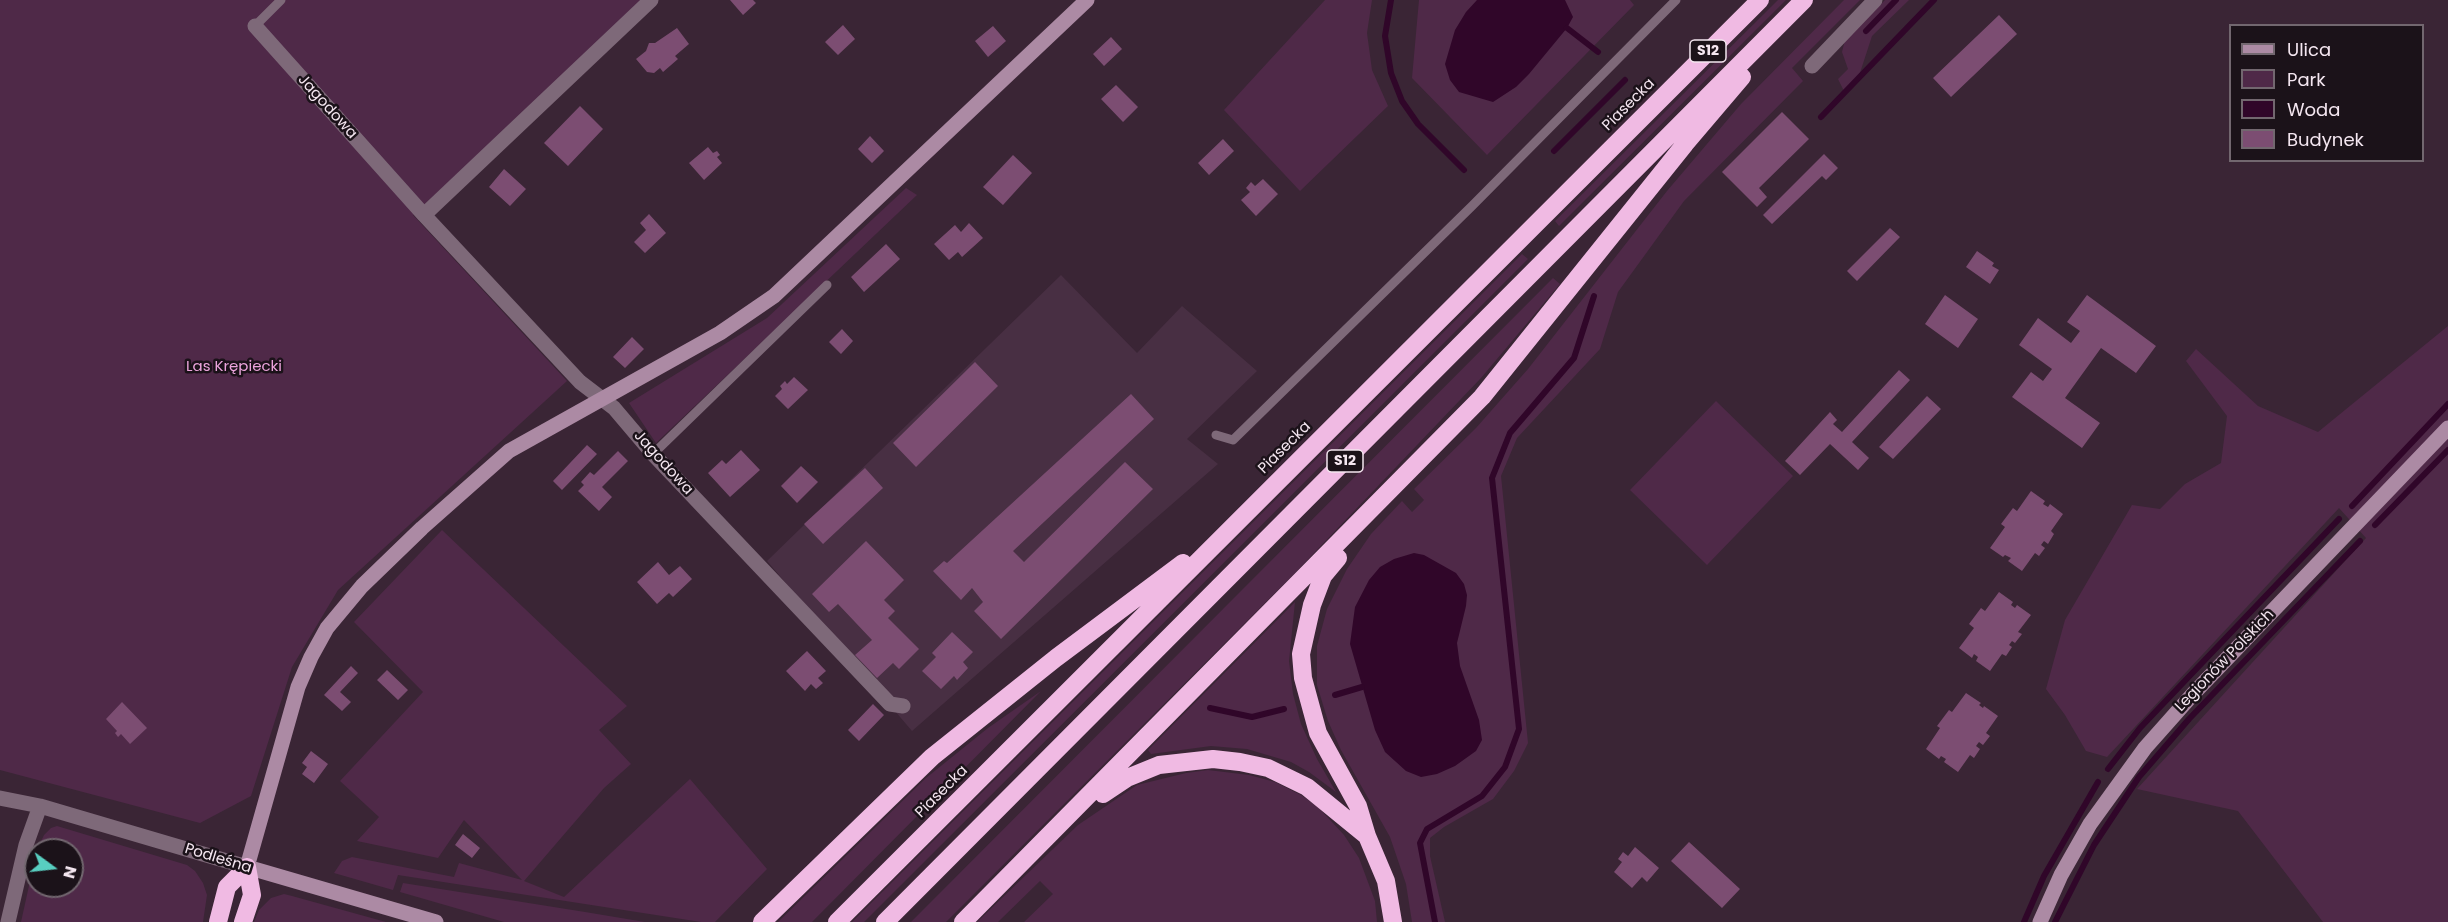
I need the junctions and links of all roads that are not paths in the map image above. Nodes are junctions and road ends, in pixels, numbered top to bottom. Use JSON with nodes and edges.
{"nodes":[{"id":1,"x":281,"y":0,"type":"edge"},
{"id":2,"x":651,"y":0,"type":"edge"},
{"id":3,"x":1087,"y":0,"type":"edge"},
{"id":4,"x":1676,"y":0,"type":"edge"},
{"id":5,"x":1760,"y":0,"type":"edge"},
{"id":6,"x":1806,"y":0,"type":"edge"},
{"id":7,"x":1875,"y":0,"type":"edge"},
{"id":8,"x":255,"y":26,"type":"joint"},
{"id":9,"x":1812,"y":66,"type":"dead end"},
{"id":10,"x":424,"y":215,"type":"junction"},
{"id":11,"x":827,"y":285,"type":"dead end"},
{"id":12,"x":602,"y":399,"type":"junction"},
{"id":13,"x":2448,"y":428,"type":"edge"},
{"id":14,"x":1216,"y":435,"type":"dead end"},
{"id":15,"x":653,"y":454,"type":"junction"},
{"id":16,"x":1389,"y":493,"type":"junction"},
{"id":17,"x":1235,"y":525,"type":"junction"},
{"id":18,"x":903,"y":706,"type":"dead end"},
{"id":19,"x":0,"y":798,"type":"edge"},
{"id":20,"x":40,"y":806,"type":"junction"},
{"id":21,"x":1070,"y":817,"type":"junction"},
{"id":22,"x":1367,"y":836,"type":"junction"},
{"id":23,"x":247,"y":867,"type":"junction"},
{"id":24,"x":8,"y":922,"type":"edge"},
{"id":25,"x":218,"y":922,"type":"edge"},
{"id":26,"x":243,"y":922,"type":"edge"},
{"id":27,"x":436,"y":922,"type":"edge"},
{"id":28,"x":762,"y":922,"type":"edge"},
{"id":29,"x":837,"y":922,"type":"edge"},
{"id":30,"x":885,"y":922,"type":"edge"},
{"id":31,"x":963,"y":922,"type":"edge"},
{"id":32,"x":1393,"y":922,"type":"edge"},
{"id":33,"x":2040,"y":922,"type":"edge"}],
"edges":[{"from":1,"to":8,"type":"lane"},
{"from":2,"to":10,"type":"street"},
{"from":3,"to":12,"type":"street"},
{"from":4,"to":14,"type":"lane"},
{"from":5,"to":17,"type":"highway","name":"Piasecka","number":"S12"},
{"from":6,"to":16,"type":"highway"},
{"from":6,"to":30,"type":"highway","number":"S12"},
{"from":7,"to":9,"type":"street"},
{"from":8,"to":10,"type":"street","name":"Jagodowa"},
{"from":10,"to":12,"type":"street","name":"Jagodowa"},
{"from":11,"to":15,"type":"lane"},
{"from":12,"to":15,"type":"street","name":"Jagodowa"},
{"from":12,"to":23,"type":"street"},
{"from":13,"to":33,"type":"street","name":"Legionów Polskich"},
{"from":15,"to":18,"type":"street","name":"Jagodowa"},
{"from":16,"to":21,"type":"highway"},
{"from":16,"to":22,"type":"highway"},
{"from":17,"to":28,"type":"highway"},
{"from":17,"to":29,"type":"highway","name":"Piasecka","number":"S12"},
{"from":19,"to":20,"type":"street","name":"Podleśna"},
{"from":20,"to":23,"type":"street","name":"Podleśna"},
{"from":20,"to":24,"type":"street"},
{"from":21,"to":22,"type":"highway"},
{"from":21,"to":31,"type":"highway"},
{"from":22,"to":32,"type":"highway"},
{"from":23,"to":25,"type":"highway"},
{"from":23,"to":26,"type":"highway"},
{"from":23,"to":27,"type":"street","name":"Podleśna"}]}
